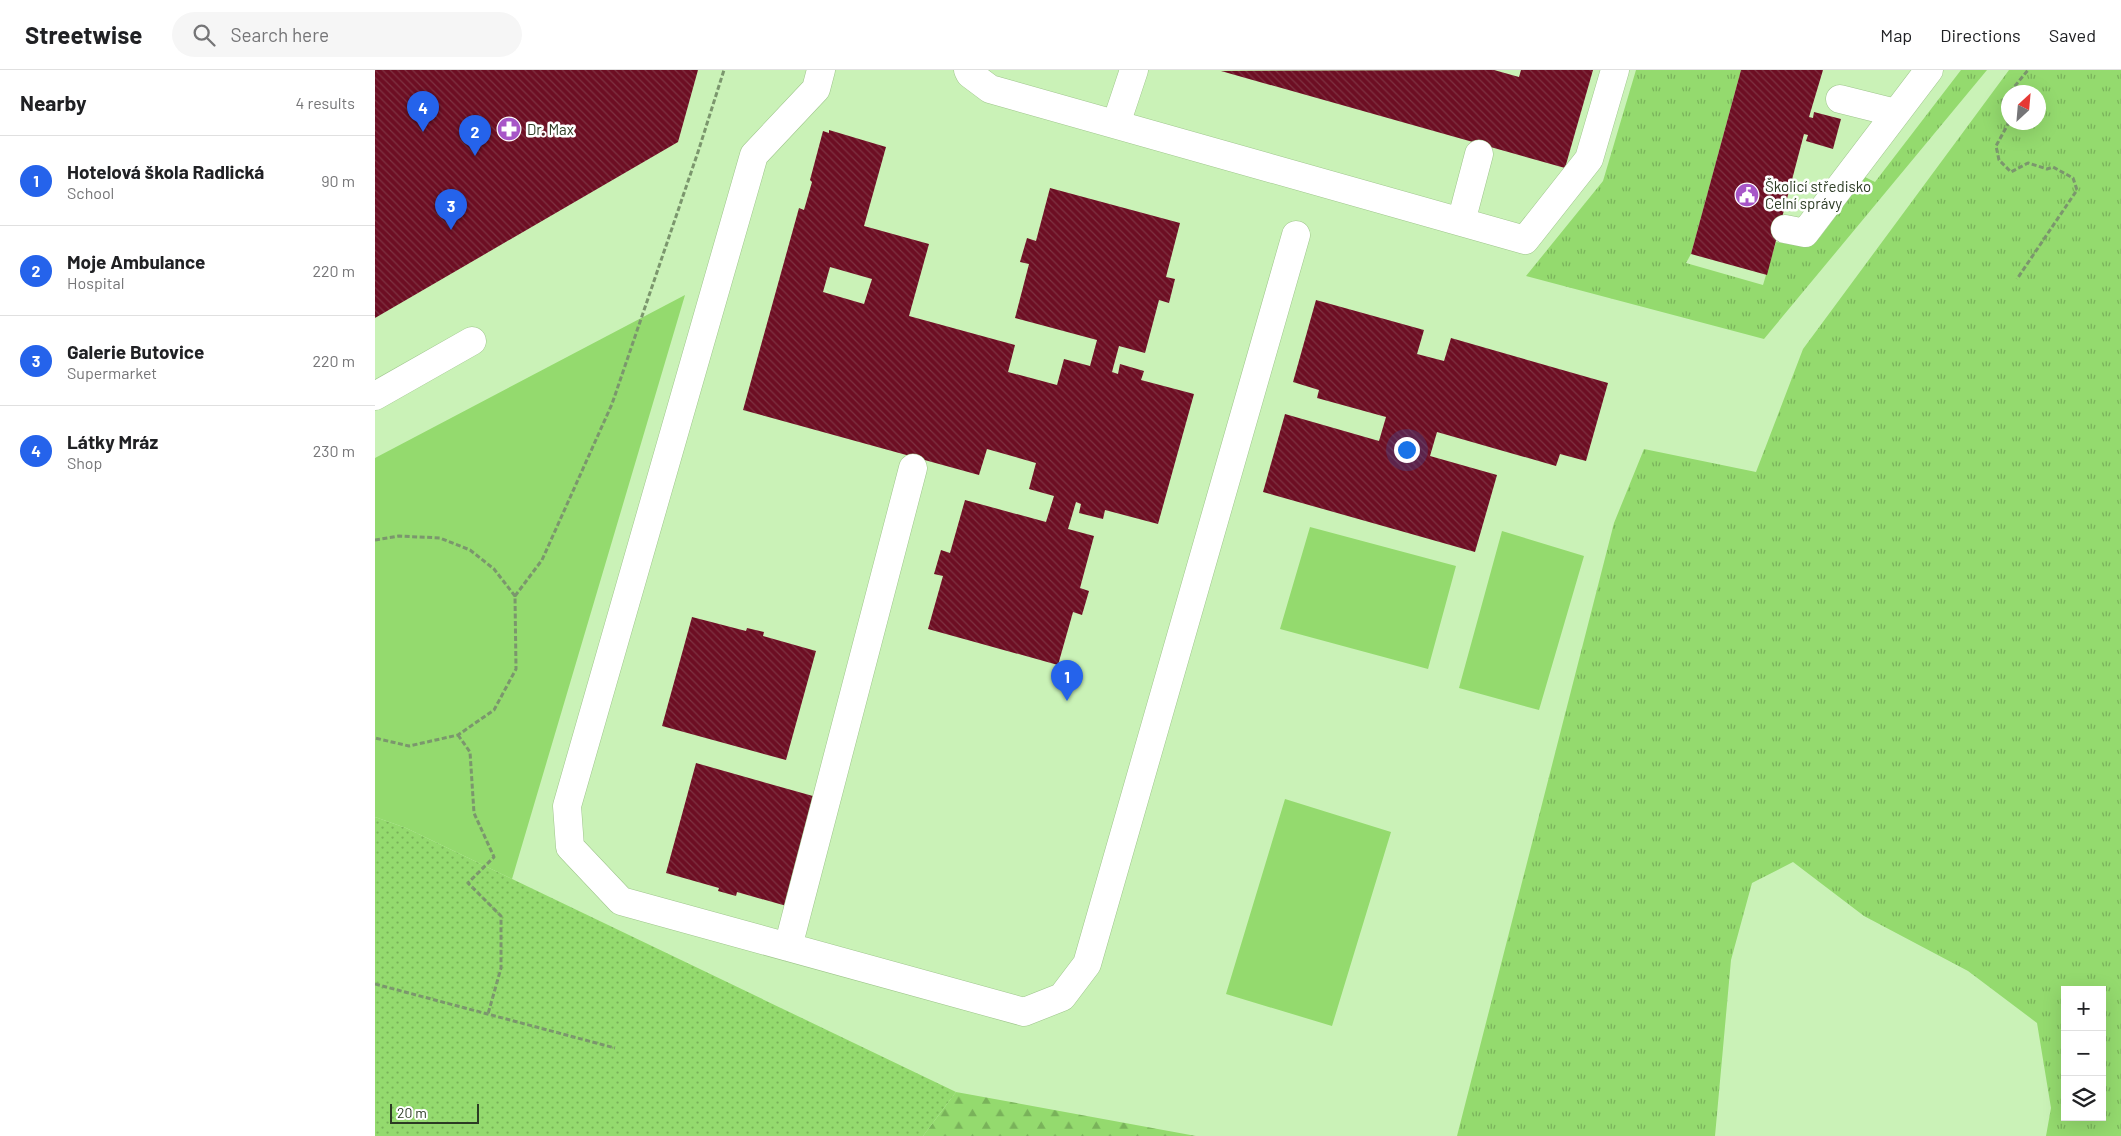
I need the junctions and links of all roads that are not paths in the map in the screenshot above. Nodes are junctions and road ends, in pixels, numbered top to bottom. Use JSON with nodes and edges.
{"nodes":[{"id":1,"x":821,"y":70,"type":"edge"},
{"id":2,"x":969,"y":70,"type":"edge"},
{"id":3,"x":1133,"y":70,"type":"edge"},
{"id":4,"x":1615,"y":70,"type":"edge"},
{"id":5,"x":1929,"y":70,"type":"edge"},
{"id":6,"x":1840,"y":98,"type":"dead end"},
{"id":7,"x":1896,"y":114,"type":"junction"},
{"id":8,"x":1116,"y":124,"type":"junction"},
{"id":9,"x":1479,"y":154,"type":"dead end"},
{"id":10,"x":1461,"y":222,"type":"junction"},
{"id":11,"x":1785,"y":229,"type":"dead end"},
{"id":12,"x":1295,"y":235,"type":"dead end"},
{"id":13,"x":472,"y":341,"type":"dead end"},
{"id":14,"x":375,"y":396,"type":"edge"},
{"id":15,"x":913,"y":468,"type":"dead end"},
{"id":16,"x":788,"y":947,"type":"junction"}],
"edges":[{"from":1,"to":16,"type":"lane"},
{"from":2,"to":8,"type":"lane"},
{"from":3,"to":8,"type":"lane"},
{"from":4,"to":10,"type":"lane"},
{"from":5,"to":7,"type":"lane"},
{"from":6,"to":7,"type":"lane"},
{"from":7,"to":11,"type":"lane"},
{"from":8,"to":10,"type":"lane"},
{"from":9,"to":10,"type":"lane"},
{"from":12,"to":16,"type":"lane"},
{"from":13,"to":14,"type":"lane"},
{"from":15,"to":16,"type":"lane"}]}
